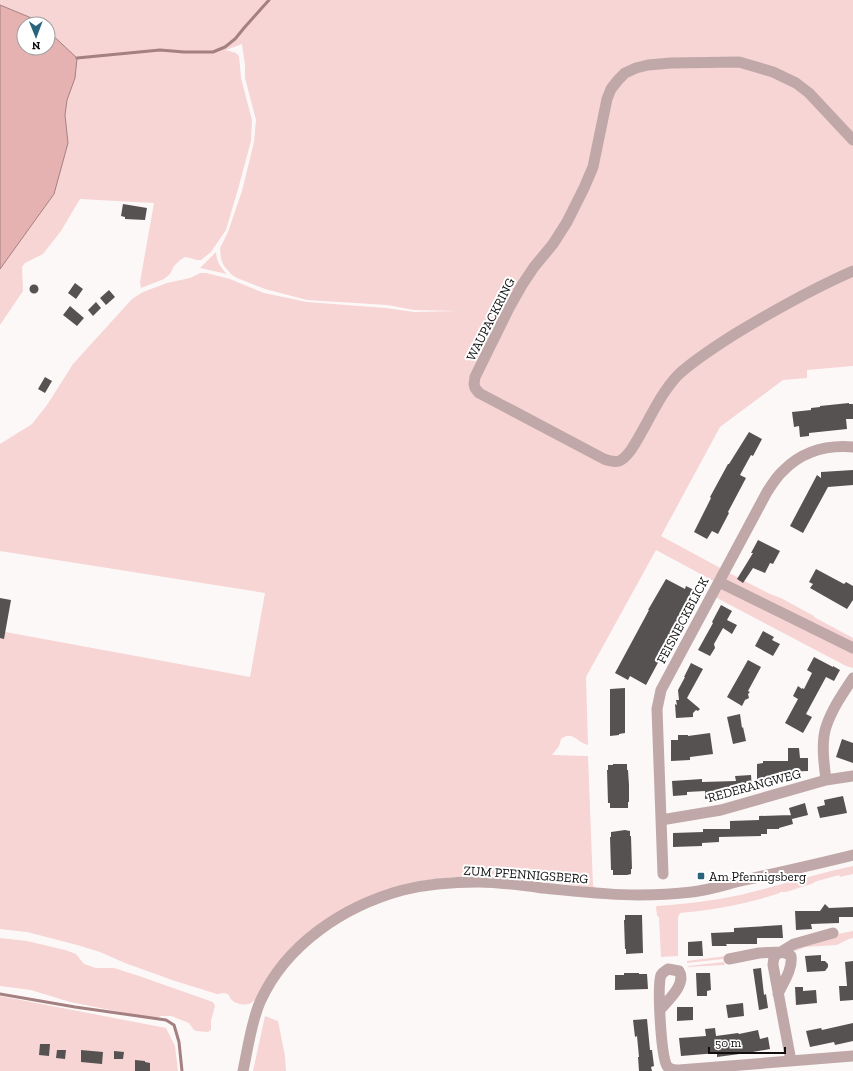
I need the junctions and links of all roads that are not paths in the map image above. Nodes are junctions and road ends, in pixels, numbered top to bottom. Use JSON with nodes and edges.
{"nodes":[{"id":1,"x":853,"y":140,"type":"edge"},
{"id":2,"x":853,"y":271,"type":"edge"},
{"id":3,"x":853,"y":447,"type":"edge"},
{"id":4,"x":719,"y":582,"type":"junction"},
{"id":5,"x":853,"y":648,"type":"edge"},
{"id":6,"x":853,"y":678,"type":"edge"},
{"id":7,"x":853,"y":776,"type":"edge"},
{"id":8,"x":826,"y":780,"type":"junction"},
{"id":9,"x":661,"y":820,"type":"junction"},
{"id":10,"x":853,"y":855,"type":"edge"},
{"id":11,"x":663,"y":874,"type":"dead end"},
{"id":12,"x":833,"y":933,"type":"dead end"},
{"id":13,"x":781,"y":952,"type":"junction"},
{"id":14,"x":729,"y":959,"type":"dead end"},
{"id":15,"x":778,"y":994,"type":"junction"},
{"id":16,"x":660,"y":1010,"type":"junction"},
{"id":17,"x":853,"y":1056,"type":"edge"},
{"id":18,"x":791,"y":1061,"type":"junction"},
{"id":19,"x":243,"y":1071,"type":"edge"}],
"edges":[{"from":1,"to":2,"type":"street","name":"WAUPACKRING"},
{"from":3,"to":4,"type":"street","name":"FEISNECKBLICK"},
{"from":4,"to":5,"type":"street"},
{"from":4,"to":9,"type":"street","name":"FEISNECKBLICK"},
{"from":6,"to":8,"type":"street"},
{"from":7,"to":8,"type":"street","name":"REDERANGWEG"},
{"from":8,"to":9,"type":"street","name":"REDERANGWEG"},
{"from":9,"to":11,"type":"street","name":"FEISNECKBLICK"},
{"from":10,"to":19,"type":"street","name":"ZUM PFENNIGSBERG"},
{"from":12,"to":13,"type":"street"},
{"from":13,"to":14,"type":"street"},
{"from":13,"to":15,"type":"street"},
{"from":13,"to":15,"type":"street"},
{"from":15,"to":18,"type":"street"},
{"from":16,"to":16,"type":"street"},
{"from":16,"to":18,"type":"street"},
{"from":17,"to":18,"type":"street"}]}
